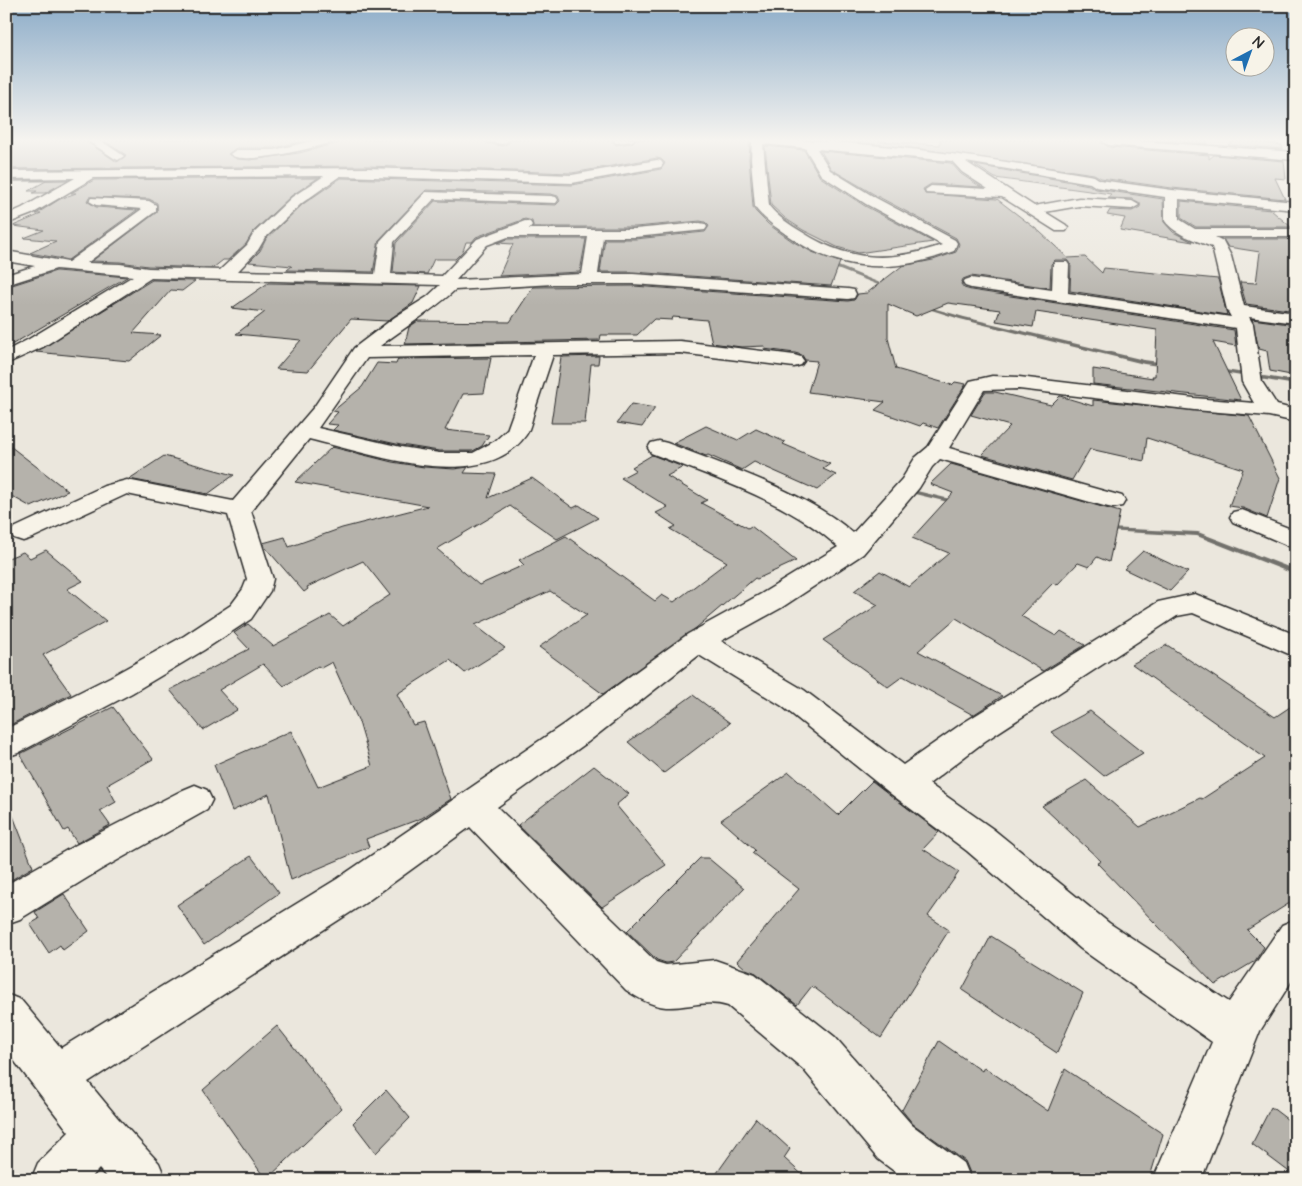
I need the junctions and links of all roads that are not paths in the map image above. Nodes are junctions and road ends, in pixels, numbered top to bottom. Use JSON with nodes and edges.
{"nodes":[{"id":1,"x":56,"y":194,"type":"edge"},
{"id":2,"x":106,"y":194,"type":"edge"},
{"id":3,"x":305,"y":194,"type":"edge"},
{"id":4,"x":556,"y":194,"type":"edge"},
{"id":5,"x":763,"y":194,"type":"edge"},
{"id":6,"x":860,"y":194,"type":"edge"},
{"id":7,"x":1006,"y":194,"type":"edge"},
{"id":8,"x":1172,"y":194,"type":"edge"},
{"id":9,"x":1176,"y":194,"type":"edge"},
{"id":10,"x":551,"y":200,"type":"junction"},
{"id":11,"x":96,"y":201,"type":"junction"},
{"id":12,"x":1296,"y":206,"type":"edge"},
{"id":13,"x":82,"y":210,"type":"dead end"},
{"id":14,"x":1032,"y":210,"type":"junction"},
{"id":15,"x":1172,"y":211,"type":"junction"},
{"id":16,"x":6,"y":220,"type":"edge"},
{"id":17,"x":700,"y":227,"type":"dead end"},
{"id":18,"x":1061,"y":228,"type":"dead end"},
{"id":19,"x":510,"y":233,"type":"junction"},
{"id":20,"x":596,"y":233,"type":"junction"},
{"id":21,"x":1193,"y":233,"type":"junction"},
{"id":22,"x":1296,"y":233,"type":"edge"},
{"id":23,"x":6,"y":256,"type":"edge"},
{"id":24,"x":1060,"y":265,"type":"dead end"},
{"id":25,"x":63,"y":266,"type":"junction"},
{"id":26,"x":148,"y":273,"type":"junction"},
{"id":27,"x":226,"y":275,"type":"junction"},
{"id":28,"x":382,"y":279,"type":"junction"},
{"id":29,"x":589,"y":279,"type":"junction"},
{"id":30,"x":6,"y":280,"type":"edge"},
{"id":31,"x":448,"y":283,"type":"junction"},
{"id":32,"x":971,"y":283,"type":"dead end"},
{"id":33,"x":848,"y":294,"type":"dead end"},
{"id":34,"x":1060,"y":296,"type":"junction"},
{"id":35,"x":1240,"y":317,"type":"junction"},
{"id":36,"x":1296,"y":318,"type":"edge"},
{"id":37,"x":545,"y":349,"type":"junction"},
{"id":38,"x":361,"y":352,"type":"junction"},
{"id":39,"x":6,"y":358,"type":"edge"},
{"id":40,"x":794,"y":362,"type":"dead end"},
{"id":41,"x":1282,"y":413,"type":"edge"},
{"id":42,"x":304,"y":431,"type":"junction"},
{"id":43,"x":659,"y":448,"type":"dead end"},
{"id":44,"x":936,"y":451,"type":"junction"},
{"id":45,"x":1113,"y":501,"type":"dead end"},
{"id":46,"x":239,"y":510,"type":"junction"},
{"id":47,"x":1242,"y":517,"type":"dead end"},
{"id":48,"x":23,"y":533,"type":"dead end"},
{"id":49,"x":1296,"y":540,"type":"edge"},
{"id":50,"x":854,"y":548,"type":"junction"},
{"id":51,"x":698,"y":641,"type":"junction"},
{"id":52,"x":1296,"y":647,"type":"edge"},
{"id":53,"x":6,"y":744,"type":"edge"},
{"id":54,"x":903,"y":784,"type":"junction"},
{"id":55,"x":195,"y":800,"type":"dead end"},
{"id":56,"x":473,"y":806,"type":"junction"},
{"id":57,"x":6,"y":906,"type":"edge"},
{"id":58,"x":1296,"y":938,"type":"edge"},
{"id":59,"x":7,"y":1017,"type":"edge"},
{"id":60,"x":1236,"y":1033,"type":"junction"},
{"id":61,"x":54,"y":1078,"type":"junction"},
{"id":62,"x":100,"y":1134,"type":"junction"},
{"id":63,"x":55,"y":1180,"type":"edge"},
{"id":64,"x":142,"y":1180,"type":"edge"},
{"id":65,"x":947,"y":1180,"type":"edge"},
{"id":66,"x":1177,"y":1180,"type":"edge"}],
"edges":[{"from":1,"to":16,"type":"street"},
{"from":2,"to":11,"type":"street"},
{"from":3,"to":27,"type":"street"},
{"from":4,"to":10,"type":"street"},
{"from":5,"to":6,"type":"street"},
{"from":7,"to":14,"type":"street"},
{"from":8,"to":15,"type":"street"},
{"from":9,"to":12,"type":"street"},
{"from":10,"to":19,"type":"street"},
{"from":10,"to":28,"type":"street"},
{"from":11,"to":13,"type":"street"},
{"from":11,"to":25,"type":"street"},
{"from":14,"to":15,"type":"street"},
{"from":14,"to":18,"type":"street"},
{"from":15,"to":21,"type":"street"},
{"from":17,"to":20,"type":"street"},
{"from":19,"to":20,"type":"street"},
{"from":19,"to":31,"type":"street"},
{"from":20,"to":29,"type":"street"},
{"from":21,"to":22,"type":"street"},
{"from":21,"to":35,"type":"street"},
{"from":23,"to":25,"type":"street"},
{"from":24,"to":34,"type":"street"},
{"from":25,"to":26,"type":"street"},
{"from":25,"to":30,"type":"street"},
{"from":26,"to":27,"type":"street"},
{"from":26,"to":39,"type":"street"},
{"from":27,"to":28,"type":"street"},
{"from":28,"to":31,"type":"street"},
{"from":29,"to":31,"type":"street"},
{"from":29,"to":33,"type":"street"},
{"from":31,"to":38,"type":"street"},
{"from":32,"to":34,"type":"street"},
{"from":34,"to":35,"type":"street"},
{"from":35,"to":36,"type":"street"},
{"from":35,"to":41,"type":"street"},
{"from":37,"to":38,"type":"street"},
{"from":37,"to":40,"type":"street"},
{"from":37,"to":42,"type":"street"},
{"from":38,"to":42,"type":"street"},
{"from":41,"to":44,"type":"street"},
{"from":42,"to":46,"type":"street"},
{"from":43,"to":50,"type":"street"},
{"from":44,"to":45,"type":"street"},
{"from":44,"to":50,"type":"street"},
{"from":46,"to":48,"type":"street"},
{"from":46,"to":53,"type":"street"},
{"from":47,"to":49,"type":"street"},
{"from":50,"to":51,"type":"street"},
{"from":51,"to":54,"type":"street"},
{"from":51,"to":56,"type":"street"},
{"from":52,"to":54,"type":"street"},
{"from":54,"to":60,"type":"street"},
{"from":55,"to":57,"type":"street"},
{"from":56,"to":61,"type":"street"},
{"from":56,"to":65,"type":"street"},
{"from":58,"to":60,"type":"street"},
{"from":59,"to":61,"type":"street"},
{"from":60,"to":66,"type":"street"},
{"from":61,"to":62,"type":"street"},
{"from":62,"to":63,"type":"street"},
{"from":62,"to":64,"type":"street"}]}
